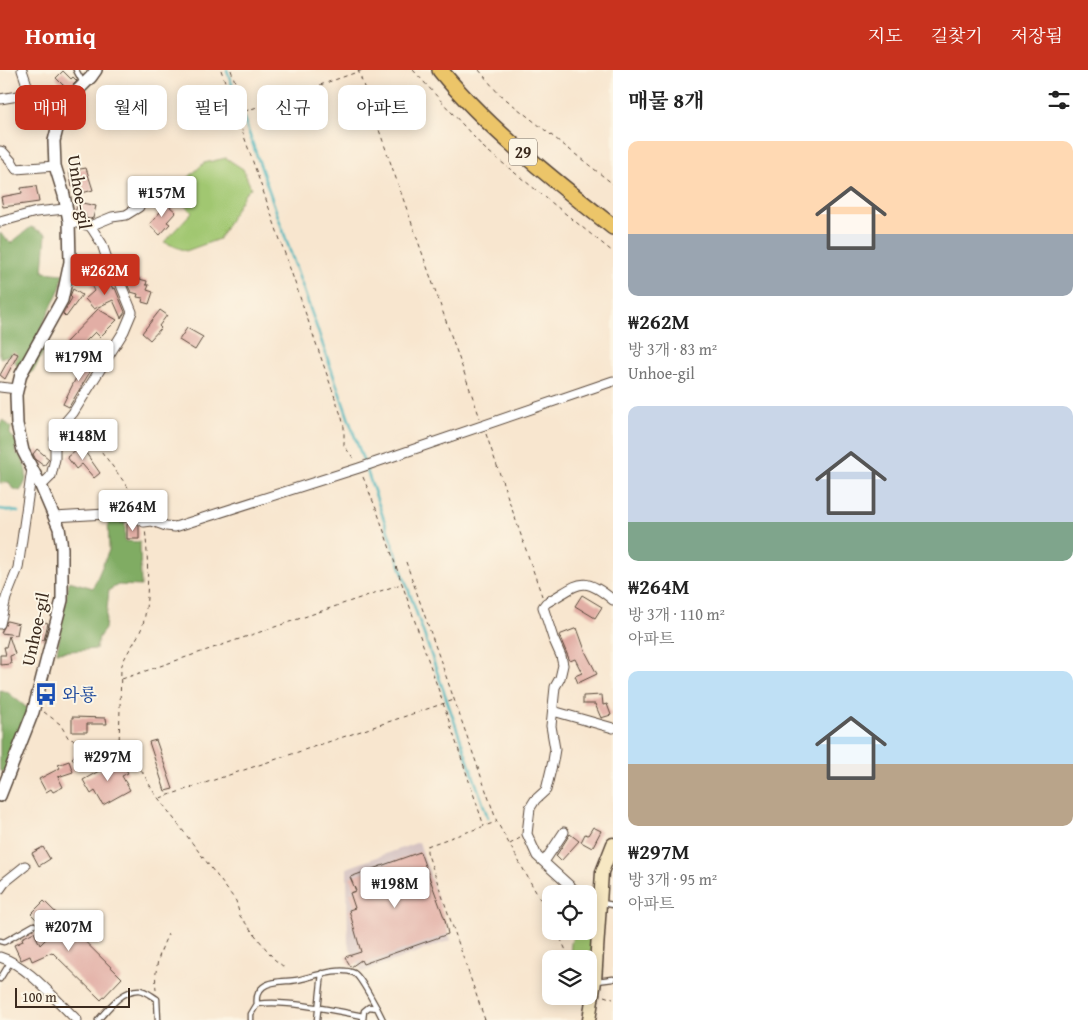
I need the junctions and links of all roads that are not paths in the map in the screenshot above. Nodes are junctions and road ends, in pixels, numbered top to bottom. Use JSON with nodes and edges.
{"nodes":[{"id":1,"x":22,"y":70,"type":"edge"},
{"id":2,"x":76,"y":70,"type":"edge"},
{"id":3,"x":96,"y":70,"type":"edge"},
{"id":4,"x":440,"y":70,"type":"edge"},
{"id":5,"x":451,"y":70,"type":"edge"},
{"id":6,"x":84,"y":84,"type":"joint"},
{"id":7,"x":27,"y":85,"type":"edge"},
{"id":8,"x":15,"y":96,"type":"edge"},
{"id":9,"x":0,"y":99,"type":"edge"},
{"id":10,"x":57,"y":130,"type":"edge"},
{"id":11,"x":0,"y":151,"type":"edge"},
{"id":12,"x":55,"y":166,"type":"junction"},
{"id":13,"x":139,"y":207,"type":"dead end"},
{"id":14,"x":67,"y":215,"type":"junction"},
{"id":15,"x":613,"y":215,"type":"edge"},
{"id":16,"x":0,"y":222,"type":"edge"},
{"id":17,"x":90,"y":226,"type":"junction"},
{"id":18,"x":613,"y":227,"type":"edge"},
{"id":19,"x":613,"y":381,"type":"edge"},
{"id":20,"x":0,"y":387,"type":"edge"},
{"id":21,"x":17,"y":390,"type":"junction"},
{"id":22,"x":32,"y":468,"type":"junction"},
{"id":23,"x":41,"y":486,"type":"junction"},
{"id":24,"x":54,"y":517,"type":"junction"},
{"id":25,"x":613,"y":600,"type":"edge"},
{"id":26,"x":0,"y":624,"type":"edge"},
{"id":27,"x":553,"y":711,"type":"junction"},
{"id":28,"x":613,"y":728,"type":"edge"},
{"id":29,"x":0,"y":796,"type":"edge"},
{"id":30,"x":564,"y":832,"type":"dead end"},
{"id":31,"x":613,"y":844,"type":"edge"},
{"id":32,"x":544,"y":862,"type":"junction"},
{"id":33,"x":25,"y":866,"type":"dead end"},
{"id":34,"x":569,"y":885,"type":"edge"},
{"id":35,"x":0,"y":889,"type":"edge"},
{"id":36,"x":597,"y":890,"type":"edge"},
{"id":37,"x":597,"y":902,"type":"edge"},
{"id":38,"x":613,"y":905,"type":"edge"},
{"id":39,"x":34,"y":926,"type":"dead end"},
{"id":40,"x":0,"y":941,"type":"edge"},
{"id":41,"x":0,"y":957,"type":"edge"},
{"id":42,"x":11,"y":961,"type":"junction"},
{"id":43,"x":322,"y":973,"type":"junction"},
{"id":44,"x":0,"y":979,"type":"edge"},
{"id":45,"x":613,"y":979,"type":"edge"},
{"id":46,"x":597,"y":981,"type":"edge"},
{"id":47,"x":257,"y":1004,"type":"junction"},
{"id":48,"x":591,"y":1005,"type":"edge"},
{"id":49,"x":318,"y":1008,"type":"junction"},
{"id":50,"x":377,"y":1008,"type":"junction"},
{"id":51,"x":363,"y":1018,"type":"edge"},
{"id":52,"x":77,"y":1020,"type":"edge"},
{"id":53,"x":98,"y":1020,"type":"edge"},
{"id":54,"x":158,"y":1020,"type":"edge"},
{"id":55,"x":251,"y":1020,"type":"edge"},
{"id":56,"x":317,"y":1020,"type":"edge"},
{"id":57,"x":383,"y":1020,"type":"edge"},
{"id":58,"x":589,"y":1020,"type":"edge"}],
"edges":[{"from":1,"to":7,"type":"street"},
{"from":2,"to":6,"type":"lane"},
{"from":3,"to":6,"type":"street","name":"Unhoe-gil"},
{"from":4,"to":18,"type":"highway","number":"29"},
{"from":5,"to":15,"type":"highway","number":"29"},
{"from":8,"to":9,"type":"street"},
{"from":10,"to":12,"type":"street","name":"Unhoe-gil"},
{"from":11,"to":12,"type":"street"},
{"from":12,"to":14,"type":"street","name":"Unhoe-gil"},
{"from":13,"to":17,"type":"street"},
{"from":14,"to":16,"type":"street"},
{"from":14,"to":17,"type":"street"},
{"from":14,"to":21,"type":"street","name":"Unhoe-gil"},
{"from":17,"to":23,"type":"street"},
{"from":19,"to":24,"type":"street"},
{"from":20,"to":21,"type":"street"},
{"from":21,"to":22,"type":"street","name":"Unhoe-gil"},
{"from":22,"to":23,"type":"street","name":"Unhoe-gil"},
{"from":22,"to":26,"type":"street","name":"Unhoe-gil"},
{"from":23,"to":24,"type":"street","name":"Unhoe-gil"},
{"from":24,"to":29,"type":"street","name":"Unhoe-gil"},
{"from":25,"to":27,"type":"street"},
{"from":27,"to":28,"type":"street"},
{"from":27,"to":32,"type":"street"},
{"from":30,"to":32,"type":"street"},
{"from":31,"to":36,"type":"main road"},
{"from":32,"to":34,"type":"street"},
{"from":33,"to":35,"type":"street"},
{"from":37,"to":38,"type":"lane"},
{"from":39,"to":40,"type":"lane"},
{"from":41,"to":42,"type":"street"},
{"from":42,"to":44,"type":"lane"},
{"from":42,"to":52,"type":"street"},
{"from":43,"to":47,"type":"lane"},
{"from":43,"to":49,"type":"lane"},
{"from":43,"to":50,"type":"lane"},
{"from":45,"to":46,"type":"lane"},
{"from":47,"to":49,"type":"lane"},
{"from":47,"to":55,"type":"lane"},
{"from":48,"to":58,"type":"main road"},
{"from":49,"to":51,"type":"lane"},
{"from":49,"to":56,"type":"lane"},
{"from":50,"to":51,"type":"lane"},
{"from":50,"to":57,"type":"lane"},
{"from":53,"to":54,"type":"lane"}]}
